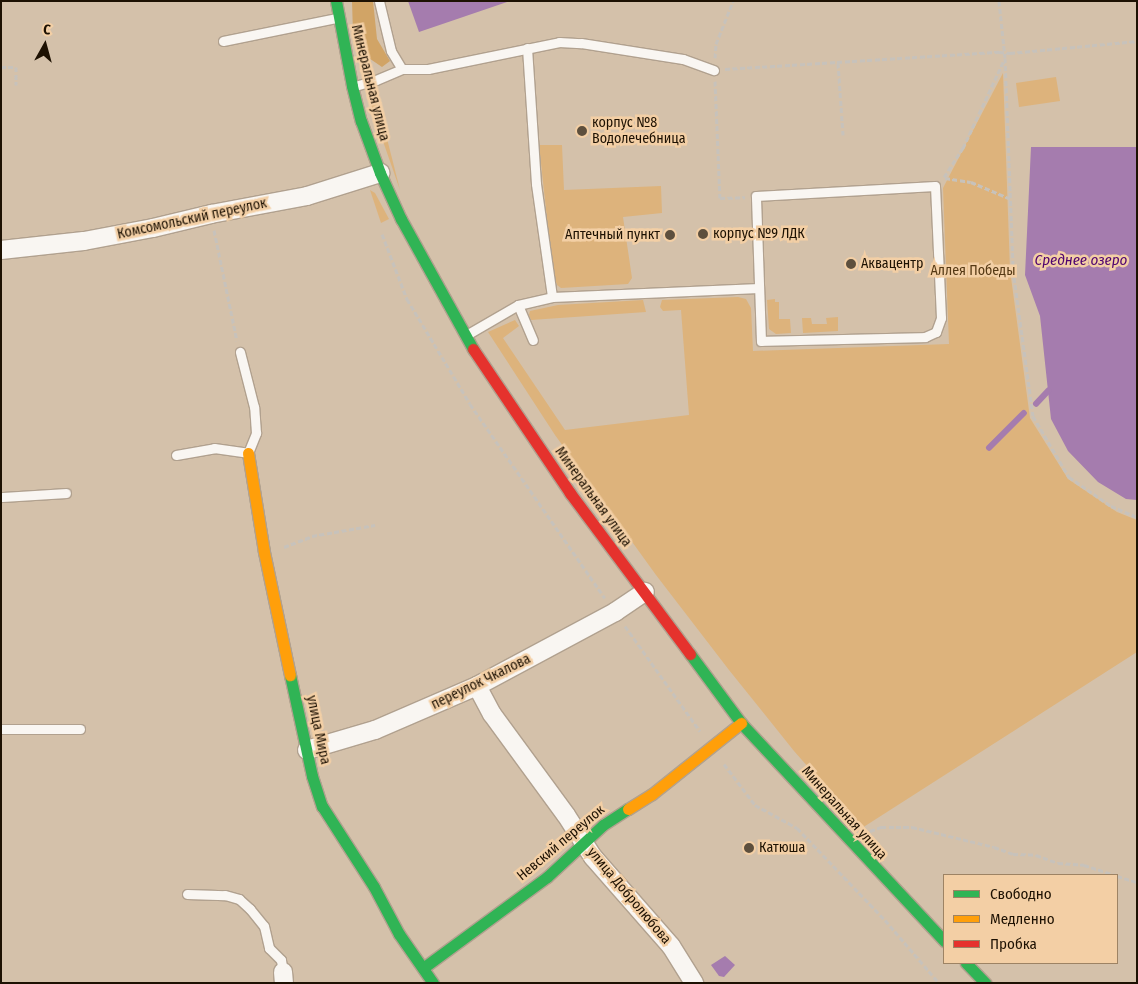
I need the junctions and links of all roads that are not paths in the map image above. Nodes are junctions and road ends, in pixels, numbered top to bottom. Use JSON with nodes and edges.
{"nodes":[{"id":1,"x":336,"y":1,"type":"edge"},
{"id":2,"x":379,"y":1,"type":"edge"},
{"id":3,"x":338,"y":17,"type":"junction"},
{"id":4,"x":223,"y":42,"type":"dead end"},
{"id":5,"x":527,"y":48,"type":"junction"},
{"id":6,"x":402,"y":68,"type":"junction"},
{"id":7,"x":714,"y":70,"type":"road end"},
{"id":8,"x":352,"y":86,"type":"junction"},
{"id":9,"x":380,"y":173,"type":"junction"},
{"id":10,"x":1,"y":250,"type":"edge"},
{"id":11,"x":759,"y":288,"type":"junction"},
{"id":12,"x":552,"y":296,"type":"junction"},
{"id":13,"x":518,"y":306,"type":"junction"},
{"id":14,"x":465,"y":336,"type":"junction"},
{"id":15,"x":533,"y":340,"type":"dead end"},
{"id":16,"x":240,"y":352,"type":"road end"},
{"id":17,"x":248,"y":453,"type":"junction"},
{"id":18,"x":176,"y":455,"type":"dead end"},
{"id":19,"x":66,"y":493,"type":"dead end"},
{"id":20,"x":1,"y":497,"type":"edge"},
{"id":21,"x":645,"y":592,"type":"junction"},
{"id":22,"x":476,"y":686,"type":"junction"},
{"id":23,"x":741,"y":723,"type":"junction"},
{"id":24,"x":1,"y":729,"type":"edge"},
{"id":25,"x":80,"y":730,"type":"dead end"},
{"id":26,"x":307,"y":750,"type":"junction"},
{"id":27,"x":584,"y":842,"type":"junction"},
{"id":28,"x":187,"y":894,"type":"dead end"},
{"id":29,"x":943,"y":940,"type":"edge"},
{"id":30,"x":967,"y":964,"type":"edge"},
{"id":31,"x":423,"y":968,"type":"junction"},
{"id":32,"x":284,"y":977,"type":"edge"},
{"id":33,"x":982,"y":982,"type":"edge"},
{"id":34,"x":433,"y":983,"type":"edge"},
{"id":35,"x":694,"y":983,"type":"edge"}],
"edges":[{"from":1,"to":3,"type":"main road","name":"Минеральная улица"},
{"from":2,"to":6,"type":"lane"},
{"from":3,"to":4,"type":"lane"},
{"from":3,"to":8,"type":"main road","name":"Минеральная улица"},
{"from":5,"to":6,"type":"lane"},
{"from":5,"to":7,"type":"lane"},
{"from":5,"to":12,"type":"lane"},
{"from":6,"to":8,"type":"lane"},
{"from":8,"to":9,"type":"main road","name":"Минеральная улица"},
{"from":9,"to":10,"type":"street","name":"Комсомольский переулок"},
{"from":9,"to":14,"type":"main road","name":"Минеральная улица"},
{"from":11,"to":11,"type":"lane"},
{"from":11,"to":12,"type":"lane"},
{"from":12,"to":13,"type":"lane"},
{"from":13,"to":14,"type":"lane"},
{"from":13,"to":15,"type":"lane"},
{"from":14,"to":21,"type":"main road","name":"Минеральная улица"},
{"from":16,"to":17,"type":"lane"},
{"from":17,"to":18,"type":"lane"},
{"from":17,"to":26,"type":"main road","name":"улица Мира"},
{"from":19,"to":20,"type":"lane"},
{"from":21,"to":22,"type":"street","name":"переулок Чкалова"},
{"from":21,"to":23,"type":"main road","name":"Минеральная улица"},
{"from":22,"to":26,"type":"street","name":"переулок Чкалова"},
{"from":22,"to":27,"type":"street","name":"улица Добролюбова"},
{"from":23,"to":27,"type":"main road","name":"Невский переулок"},
{"from":23,"to":29,"type":"main road","name":"Минеральная улица"},
{"from":24,"to":25,"type":"lane"},
{"from":26,"to":31,"type":"main road","name":"улица Мира"},
{"from":27,"to":31,"type":"main road","name":"Невский переулок"},
{"from":27,"to":35,"type":"street","name":"улица Добролюбова"},
{"from":28,"to":32,"type":"lane"},
{"from":30,"to":33,"type":"main road"},
{"from":31,"to":34,"type":"main road","name":"улица Мира"}]}
